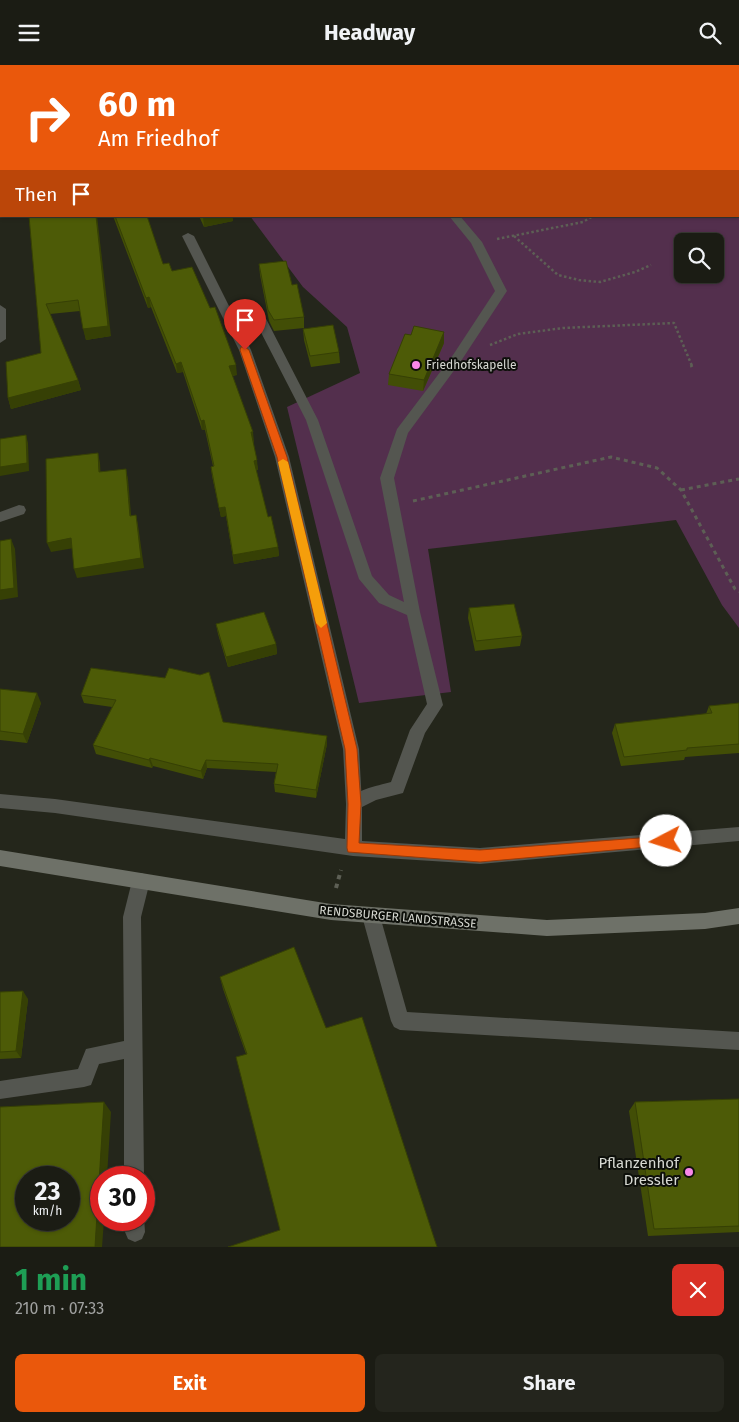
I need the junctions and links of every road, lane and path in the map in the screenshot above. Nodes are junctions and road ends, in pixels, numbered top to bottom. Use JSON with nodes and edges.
{"nodes":[{"id":1,"x":455,"y":217,"type":"edge"},
{"id":2,"x":591,"y":217,"type":"edge"},
{"id":3,"x":188,"y":236,"type":"dead end"},
{"id":4,"x":514,"y":236,"type":"junction"},
{"id":5,"x":476,"y":242,"type":"junction"},
{"id":6,"x":651,"y":265,"type":"dead end"},
{"id":7,"x":254,"y":307,"type":"dead end"},
{"id":8,"x":0,"y":309,"type":"edge"},
{"id":9,"x":0,"y":339,"type":"edge"},
{"id":10,"x":457,"y":358,"type":"junction"},
{"id":11,"x":692,"y":367,"type":"dead end"},
{"id":12,"x":739,"y":479,"type":"edge"},
{"id":13,"x":681,"y":490,"type":"junction"},
{"id":14,"x":393,"y":506,"type":"junction"},
{"id":15,"x":19,"y":510,"type":"dead end"},
{"id":16,"x":0,"y":517,"type":"edge"},
{"id":17,"x":739,"y":592,"type":"edge"},
{"id":18,"x":413,"y":612,"type":"junction"},
{"id":19,"x":0,"y":801,"type":"edge"},
{"id":20,"x":354,"y":804,"type":"junction"},
{"id":21,"x":739,"y":834,"type":"edge"},
{"id":22,"x":349,"y":848,"type":"junction"},
{"id":23,"x":0,"y":858,"type":"edge"},
{"id":24,"x":140,"y":881,"type":"junction"},
{"id":25,"x":331,"y":912,"type":"junction"},
{"id":26,"x":739,"y":916,"type":"edge"},
{"id":27,"x":371,"y":917,"type":"junction"},
{"id":28,"x":739,"y":1041,"type":"edge"},
{"id":29,"x":133,"y":1048,"type":"junction"},
{"id":30,"x":0,"y":1090,"type":"edge"},
{"id":31,"x":134,"y":1166,"type":"edge"}],
"edges":[{"from":1,"to":5,"type":"street"},
{"from":2,"to":4,"type":"path"},
{"from":3,"to":20,"type":"street"},
{"from":4,"to":5,"type":"path"},
{"from":4,"to":6,"type":"path"},
{"from":5,"to":10,"type":"street"},
{"from":7,"to":18,"type":"street"},
{"from":8,"to":9,"type":"street"},
{"from":10,"to":11,"type":"path"},
{"from":10,"to":14,"type":"street"},
{"from":12,"to":13,"type":"path"},
{"from":13,"to":14,"type":"path"},
{"from":13,"to":17,"type":"path"},
{"from":14,"to":18,"type":"street"},
{"from":15,"to":16,"type":"street"},
{"from":18,"to":20,"type":"street"},
{"from":19,"to":22,"type":"street"},
{"from":20,"to":22,"type":"street"},
{"from":21,"to":22,"type":"street"},
{"from":22,"to":25,"type":"path"},
{"from":23,"to":24,"type":"street","name":"RENDSBURGER LANDSTRASSE"},
{"from":24,"to":25,"type":"street","name":"RENDSBURGER LANDSTRASSE"},
{"from":24,"to":29,"type":"street"},
{"from":25,"to":27,"type":"street","name":"RENDSBURGER LANDSTRASSE"},
{"from":26,"to":27,"type":"street","name":"RENDSBURGER LANDSTRASSE"},
{"from":27,"to":28,"type":"street"},
{"from":29,"to":30,"type":"street"},
{"from":29,"to":31,"type":"street"}]}
